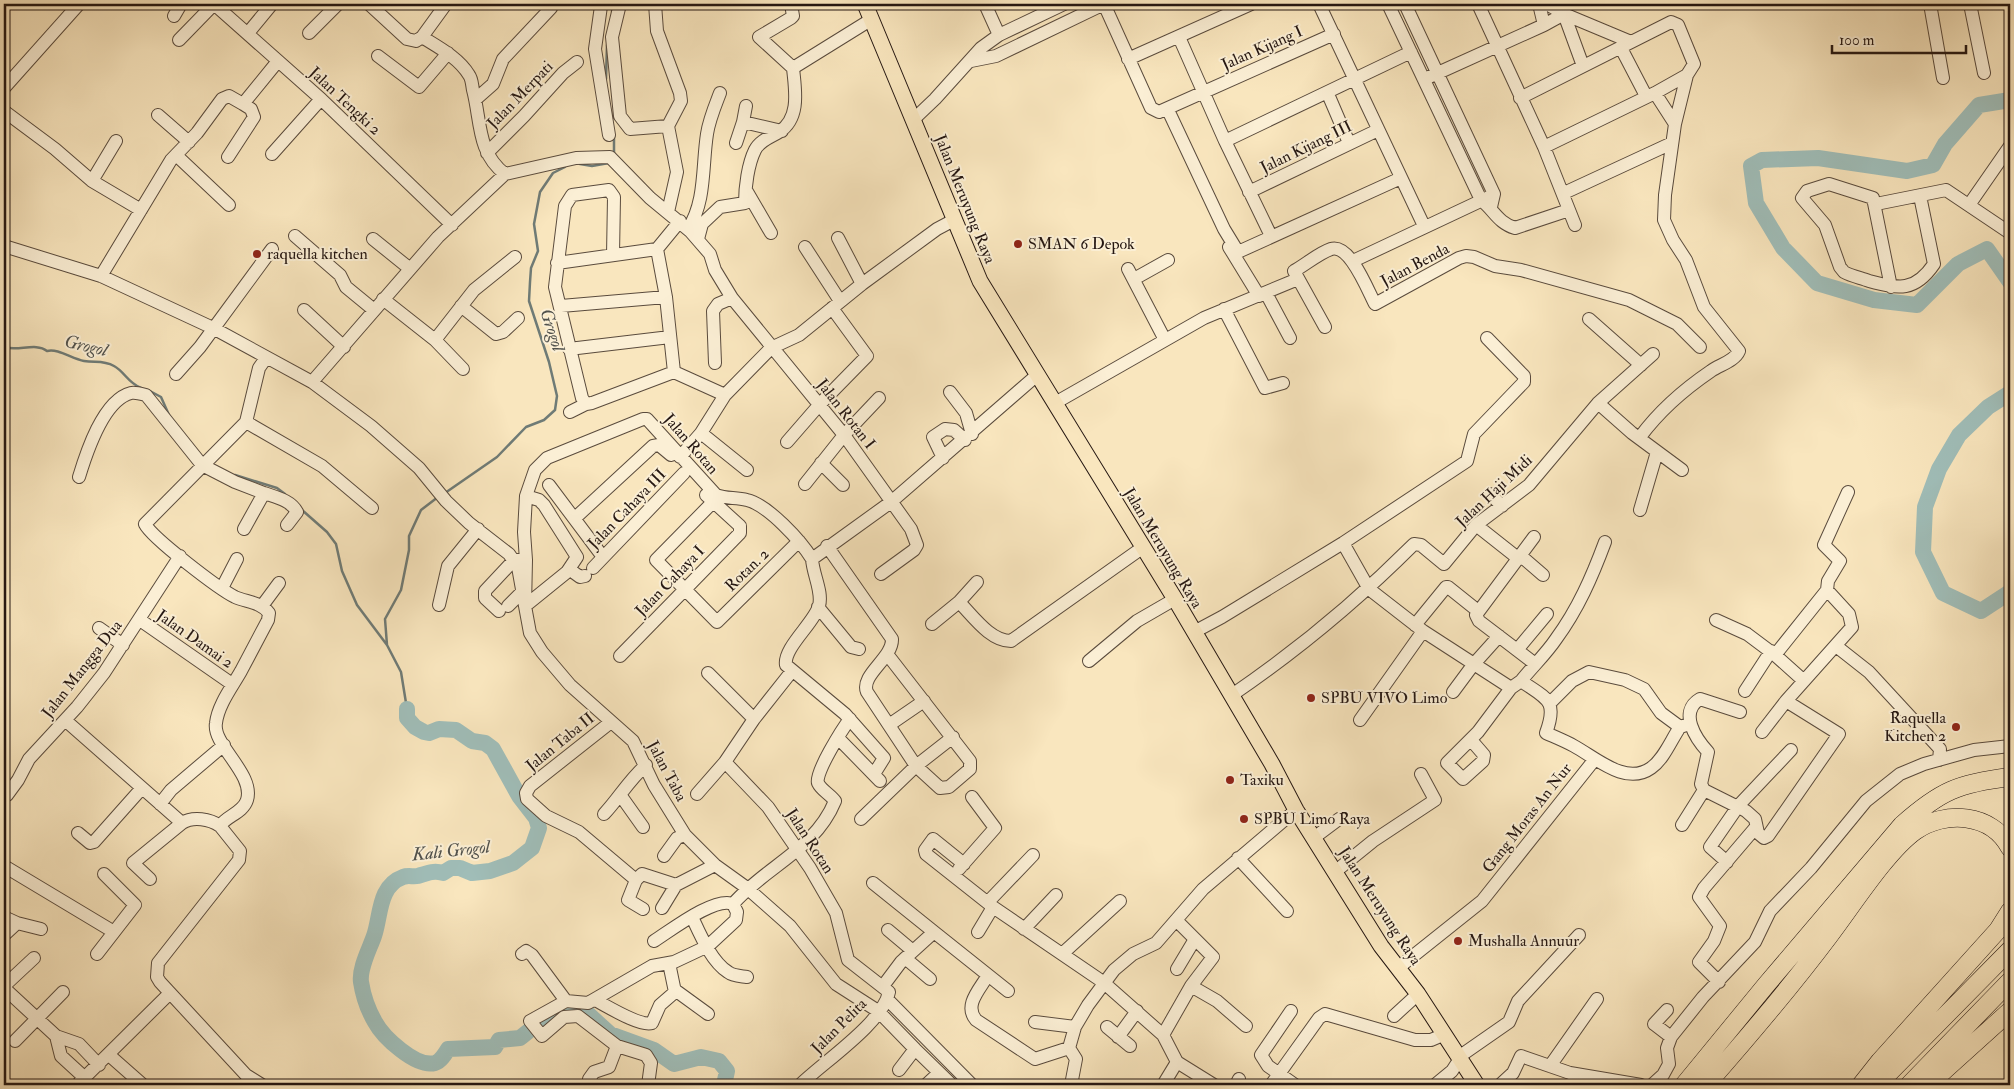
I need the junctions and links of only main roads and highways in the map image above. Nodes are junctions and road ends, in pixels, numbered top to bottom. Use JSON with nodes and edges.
{"nodes":[{"id":1,"x":865,"y":4,"type":"edge"},
{"id":2,"x":2010,"y":777,"type":"edge"},
{"id":3,"x":2010,"y":848,"type":"edge"},
{"id":4,"x":2010,"y":911,"type":"edge"},
{"id":5,"x":2010,"y":950,"type":"edge"},
{"id":6,"x":2010,"y":981,"type":"edge"},
{"id":7,"x":2010,"y":1011,"type":"edge"},
{"id":8,"x":1477,"y":1085,"type":"edge"},
{"id":9,"x":1684,"y":1085,"type":"edge"},
{"id":10,"x":1706,"y":1085,"type":"edge"},
{"id":11,"x":1861,"y":1085,"type":"edge"},
{"id":12,"x":1877,"y":1085,"type":"edge"},
{"id":13,"x":1909,"y":1085,"type":"edge"},
{"id":14,"x":1928,"y":1085,"type":"edge"}],
"edges":[{"from":1,"to":8,"type":"main road","name":"Jalan Meruyung Raya"},
{"from":2,"to":9,"type":"highway"},
{"from":3,"to":10,"type":"highway"},
{"from":4,"to":11,"type":"highway"},
{"from":5,"to":12,"type":"highway"},
{"from":6,"to":13,"type":"highway"},
{"from":7,"to":14,"type":"highway"}]}
